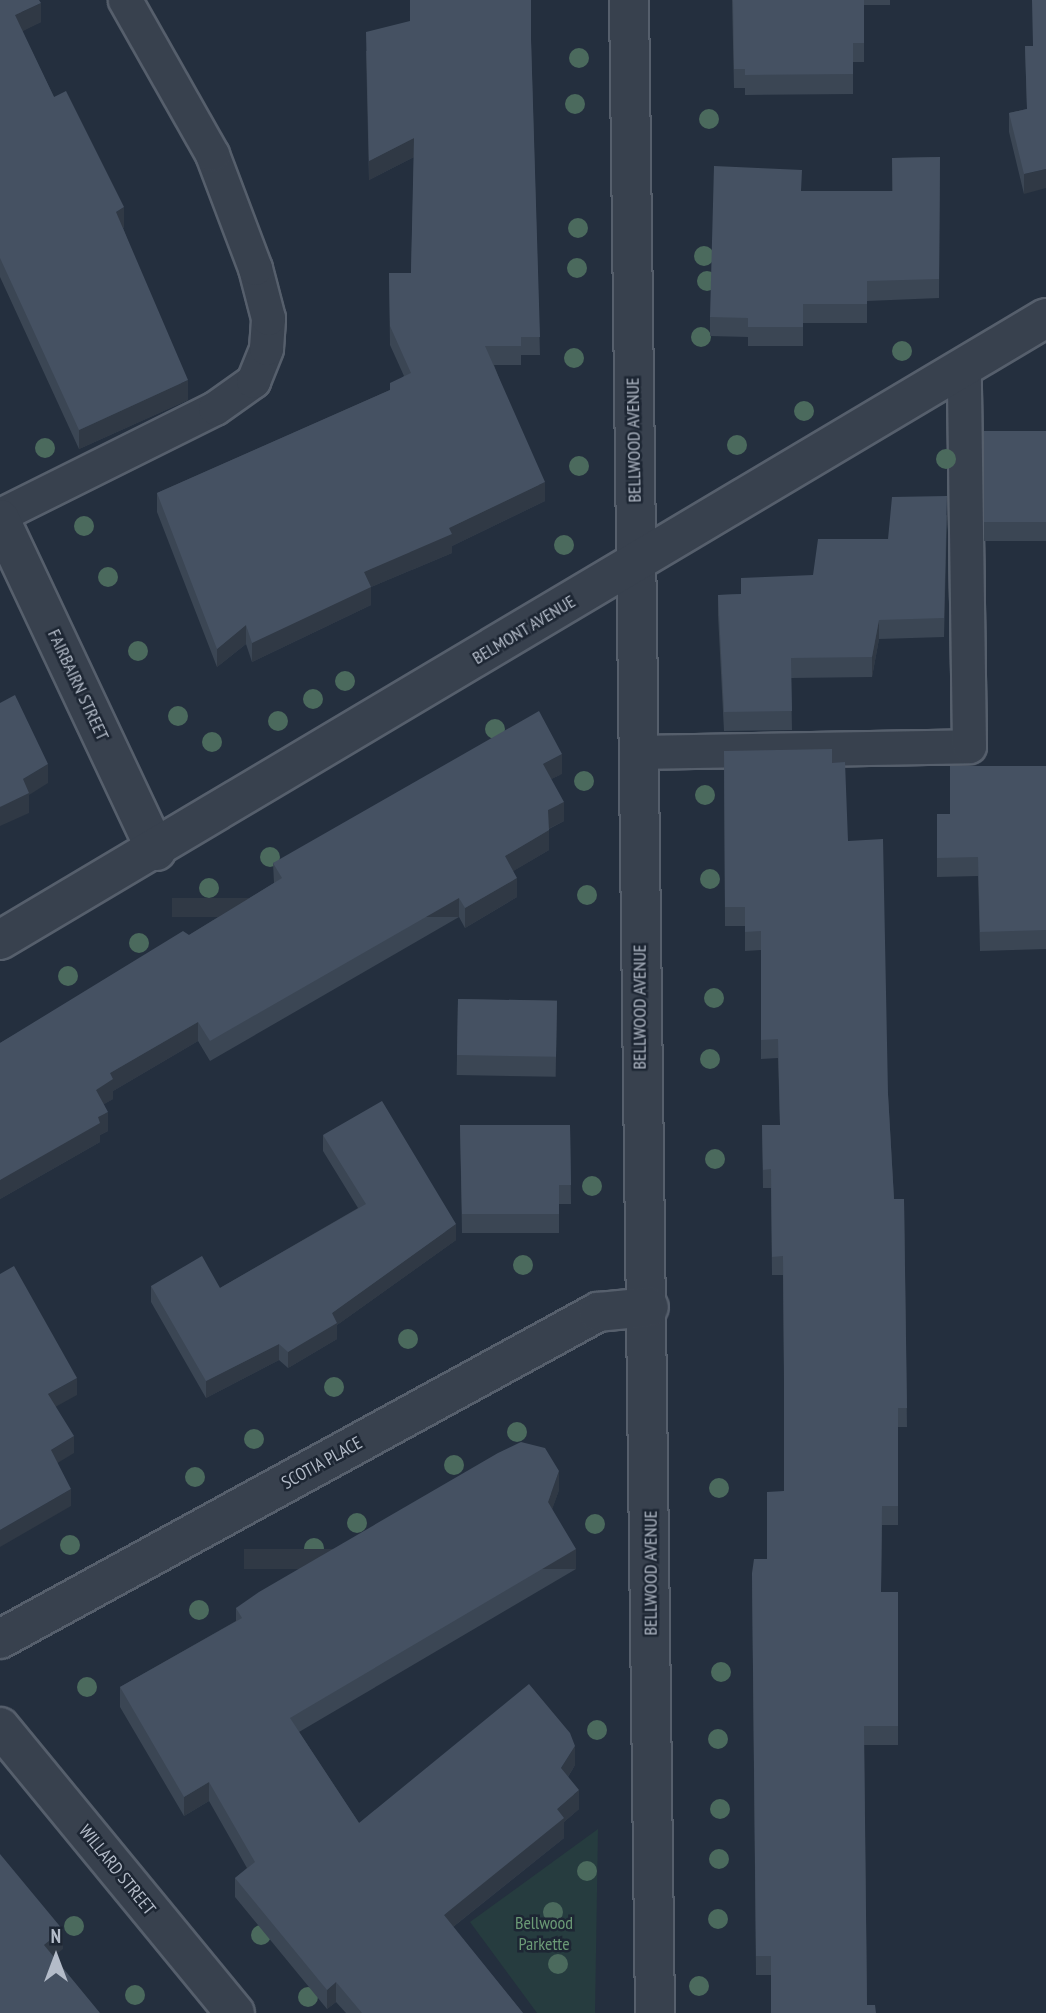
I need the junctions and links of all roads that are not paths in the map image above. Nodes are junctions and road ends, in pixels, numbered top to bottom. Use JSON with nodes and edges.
{"nodes":[{"id":1,"x":125,"y":0,"type":"edge"},
{"id":2,"x":629,"y":0,"type":"edge"},
{"id":3,"x":1046,"y":318,"type":"edge"},
{"id":4,"x":964,"y":368,"type":"junction"},
{"id":5,"x":0,"y":517,"type":"edge"},
{"id":6,"x":635,"y":563,"type":"junction"},
{"id":7,"x":638,"y":752,"type":"junction"},
{"id":8,"x":156,"y":851,"type":"junction"},
{"id":9,"x":0,"y":940,"type":"edge"},
{"id":10,"x":649,"y":1307,"type":"junction"},
{"id":11,"x":0,"y":1639,"type":"edge"},
{"id":12,"x":0,"y":1727,"type":"edge"},
{"id":13,"x":235,"y":2013,"type":"edge"},
{"id":14,"x":655,"y":2013,"type":"edge"}],
"edges":[{"from":1,"to":5,"type":"lane"},
{"from":2,"to":6,"type":"street","name":"BELLWOOD AVENUE"},
{"from":3,"to":4,"type":"street","name":"BELMONT AVENUE"},
{"from":4,"to":6,"type":"street","name":"BELMONT AVENUE"},
{"from":4,"to":7,"type":"lane"},
{"from":5,"to":8,"type":"street","name":"FAIRBAIRN STREET"},
{"from":6,"to":7,"type":"street","name":"BELLWOOD AVENUE"},
{"from":6,"to":8,"type":"street","name":"BELMONT AVENUE"},
{"from":7,"to":10,"type":"street","name":"BELLWOOD AVENUE"},
{"from":8,"to":9,"type":"street","name":"BELMONT AVENUE"},
{"from":10,"to":11,"type":"street","name":"SCOTIA PLACE"},
{"from":10,"to":14,"type":"street","name":"BELLWOOD AVENUE"},
{"from":12,"to":13,"type":"street","name":"WILLARD STREET"}]}
